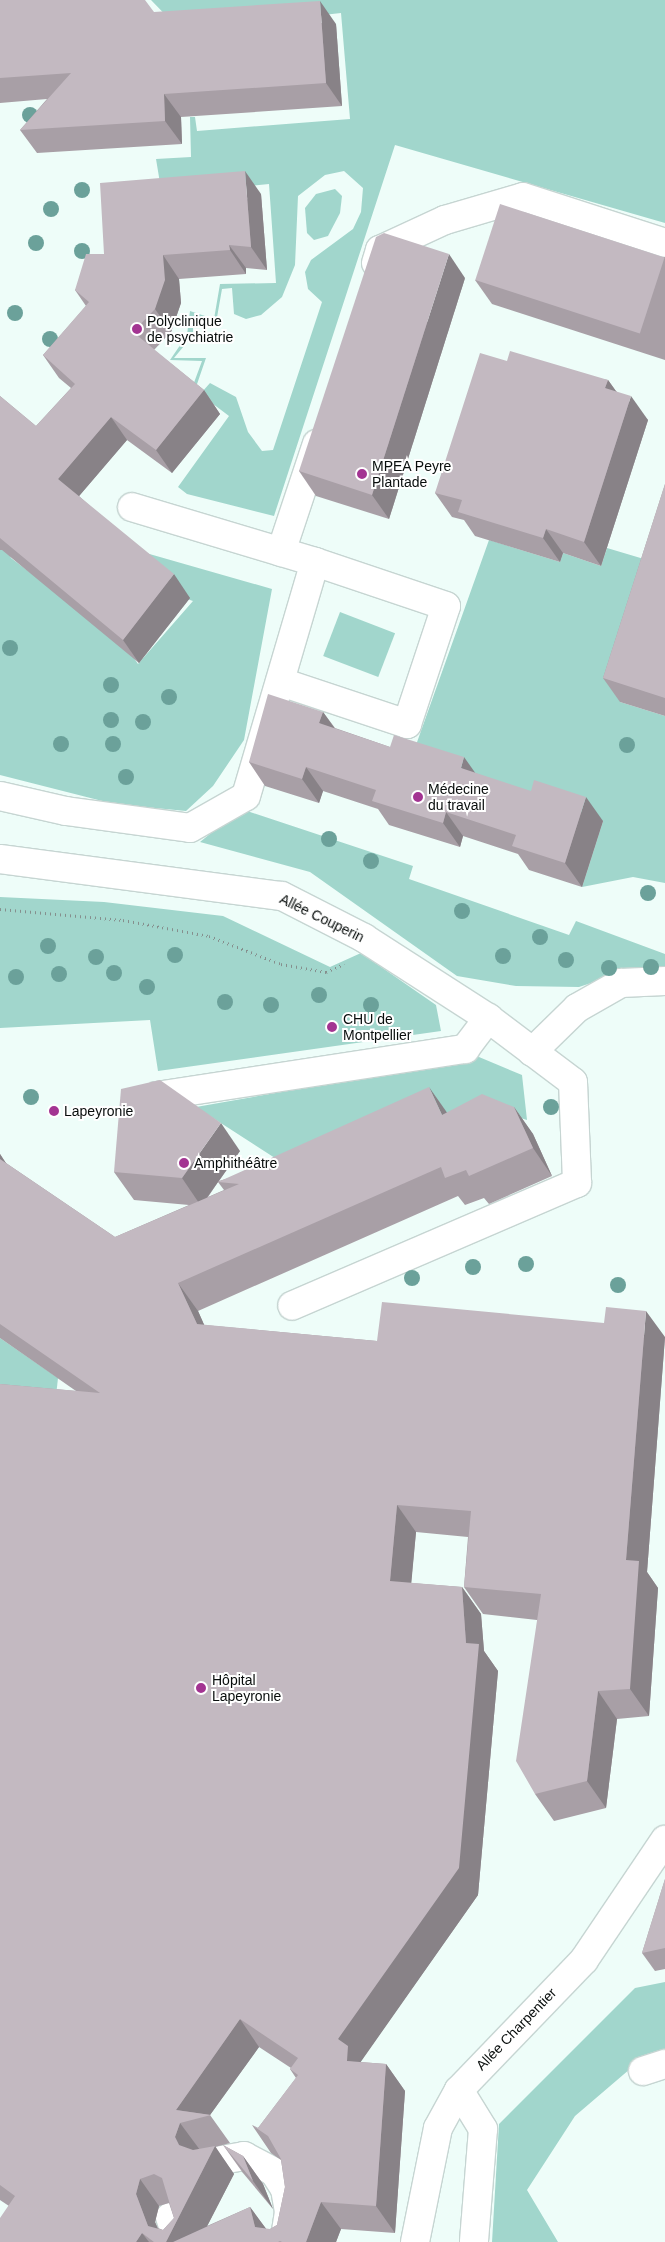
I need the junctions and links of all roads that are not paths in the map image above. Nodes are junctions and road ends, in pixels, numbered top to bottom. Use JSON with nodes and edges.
{"nodes":[{"id":1,"x":665,"y":243,"type":"edge"},
{"id":2,"x":368,"y":288,"type":"edge"},
{"id":3,"x":325,"y":420,"type":"edge"},
{"id":4,"x":132,"y":507,"type":"dead end"},
{"id":5,"x":281,"y":552,"type":"junction"},
{"id":6,"x":315,"y":562,"type":"junction"},
{"id":7,"x":281,"y":682,"type":"junction"},
{"id":8,"x":0,"y":796,"type":"edge"},
{"id":9,"x":0,"y":859,"type":"edge"},
{"id":10,"x":665,"y":981,"type":"edge"},
{"id":11,"x":488,"y":1018,"type":"junction"},
{"id":12,"x":532,"y":1052,"type":"junction"},
{"id":13,"x":157,"y":1096,"type":"edge"},
{"id":14,"x":292,"y":1306,"type":"dead end"},
{"id":15,"x":665,"y":1840,"type":"edge"},
{"id":16,"x":459,"y":2090,"type":"junction"},
{"id":17,"x":210,"y":2162,"type":"edge"},
{"id":18,"x":284,"y":2242,"type":"edge"},
{"id":19,"x":415,"y":2242,"type":"edge"},
{"id":20,"x":474,"y":2242,"type":"edge"}],
"edges":[{"from":1,"to":2,"type":"street"},
{"from":3,"to":5,"type":"street"},
{"from":4,"to":5,"type":"street"},
{"from":5,"to":6,"type":"street"},
{"from":6,"to":7,"type":"street"},
{"from":6,"to":7,"type":"street"},
{"from":7,"to":8,"type":"street"},
{"from":9,"to":11,"type":"street","name":"Allée Couperin"},
{"from":10,"to":12,"type":"street"},
{"from":11,"to":12,"type":"street","name":"Allée Couperin"},
{"from":11,"to":13,"type":"street"},
{"from":12,"to":14,"type":"street","name":"Allée Couperin"},
{"from":15,"to":16,"type":"street","name":"Allée Charpentier"},
{"from":16,"to":19,"type":"street","name":"Allée Charpentier"},
{"from":16,"to":20,"type":"street"},
{"from":17,"to":18,"type":"street"}]}
